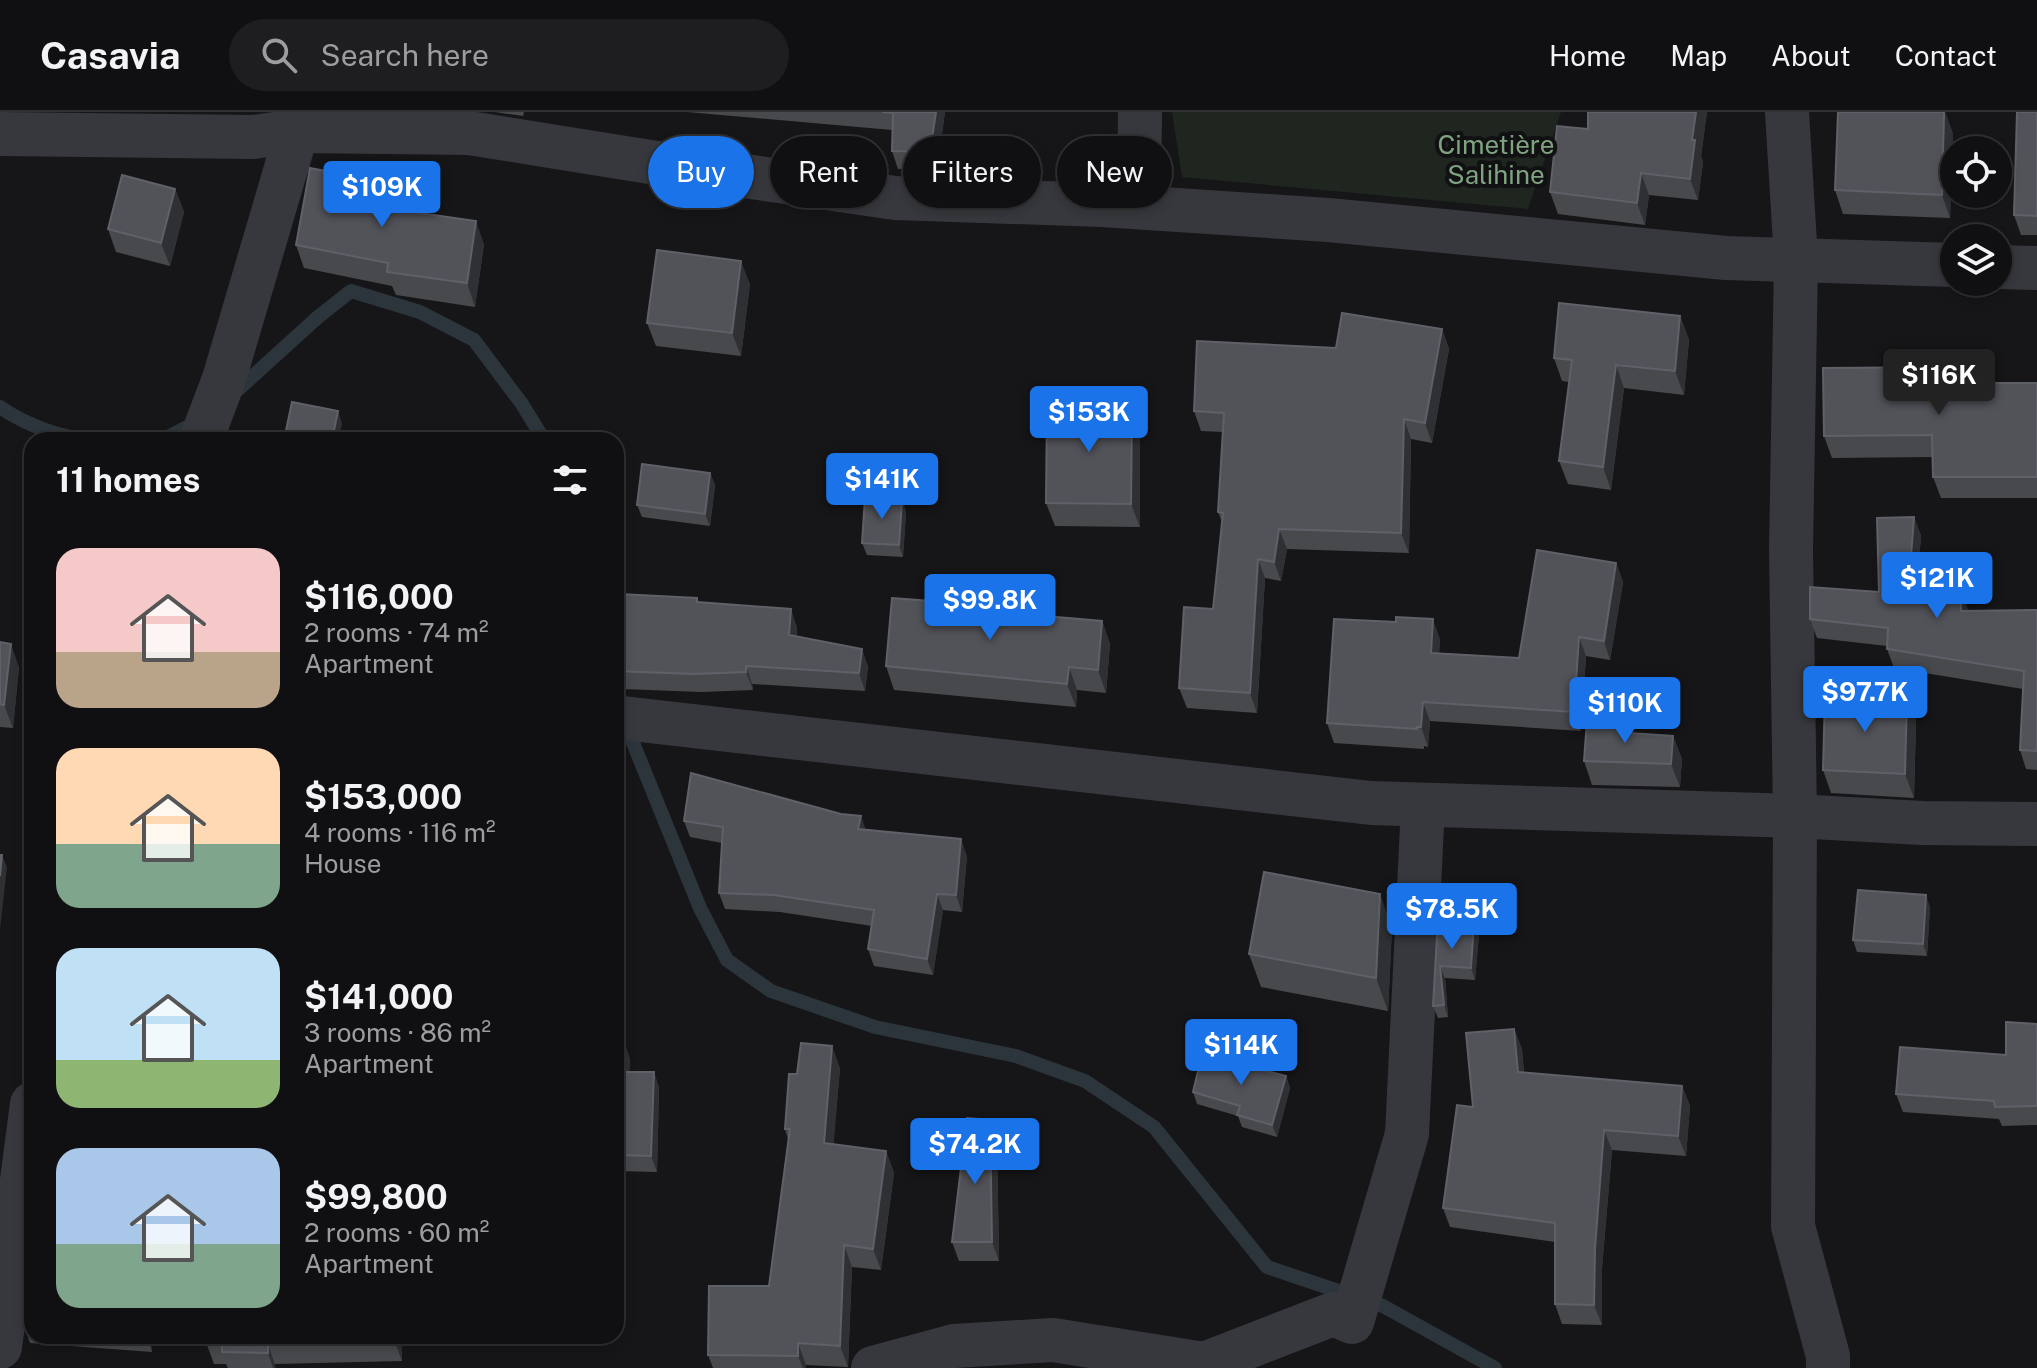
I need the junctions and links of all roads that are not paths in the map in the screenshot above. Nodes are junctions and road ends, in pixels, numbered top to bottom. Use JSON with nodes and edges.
{"nodes":[{"id":1,"x":1140,"y":112,"type":"edge"},
{"id":2,"x":1787,"y":112,"type":"edge"},
{"id":3,"x":299,"y":121,"type":"edge"},
{"id":4,"x":0,"y":134,"type":"edge"},
{"id":5,"x":1140,"y":136,"type":"edge"},
{"id":6,"x":1057,"y":204,"type":"edge"},
{"id":7,"x":1154,"y":208,"type":"edge"},
{"id":8,"x":1796,"y":260,"type":"junction"},
{"id":9,"x":1940,"y":265,"type":"edge"},
{"id":10,"x":2012,"y":267,"type":"edge"},
{"id":11,"x":2037,"y":268,"type":"edge"},
{"id":12,"x":204,"y":432,"type":"edge"},
{"id":13,"x":624,"y":718,"type":"edge"},
{"id":14,"x":1423,"y":805,"type":"junction"},
{"id":15,"x":1795,"y":816,"type":"junction"},
{"id":16,"x":2037,"y":824,"type":"edge"},
{"id":17,"x":24,"y":1165,"type":"edge"},
{"id":18,"x":0,"y":1347,"type":"edge"},
{"id":19,"x":953,"y":1357,"type":"edge"},
{"id":20,"x":873,"y":1368,"type":"edge"},
{"id":21,"x":1828,"y":1368,"type":"edge"}],
"edges":[{"from":1,"to":5,"type":"street"},
{"from":2,"to":8,"type":"street"},
{"from":3,"to":4,"type":"street"},
{"from":3,"to":6,"type":"street"},
{"from":3,"to":12,"type":"street"},
{"from":7,"to":8,"type":"street"},
{"from":8,"to":9,"type":"street"},
{"from":8,"to":15,"type":"street"},
{"from":10,"to":11,"type":"street"},
{"from":13,"to":14,"type":"street"},
{"from":14,"to":15,"type":"street"},
{"from":14,"to":19,"type":"street"},
{"from":15,"to":16,"type":"street"},
{"from":15,"to":21,"type":"street"},
{"from":17,"to":18,"type":"street"},
{"from":19,"to":20,"type":"street"}]}
